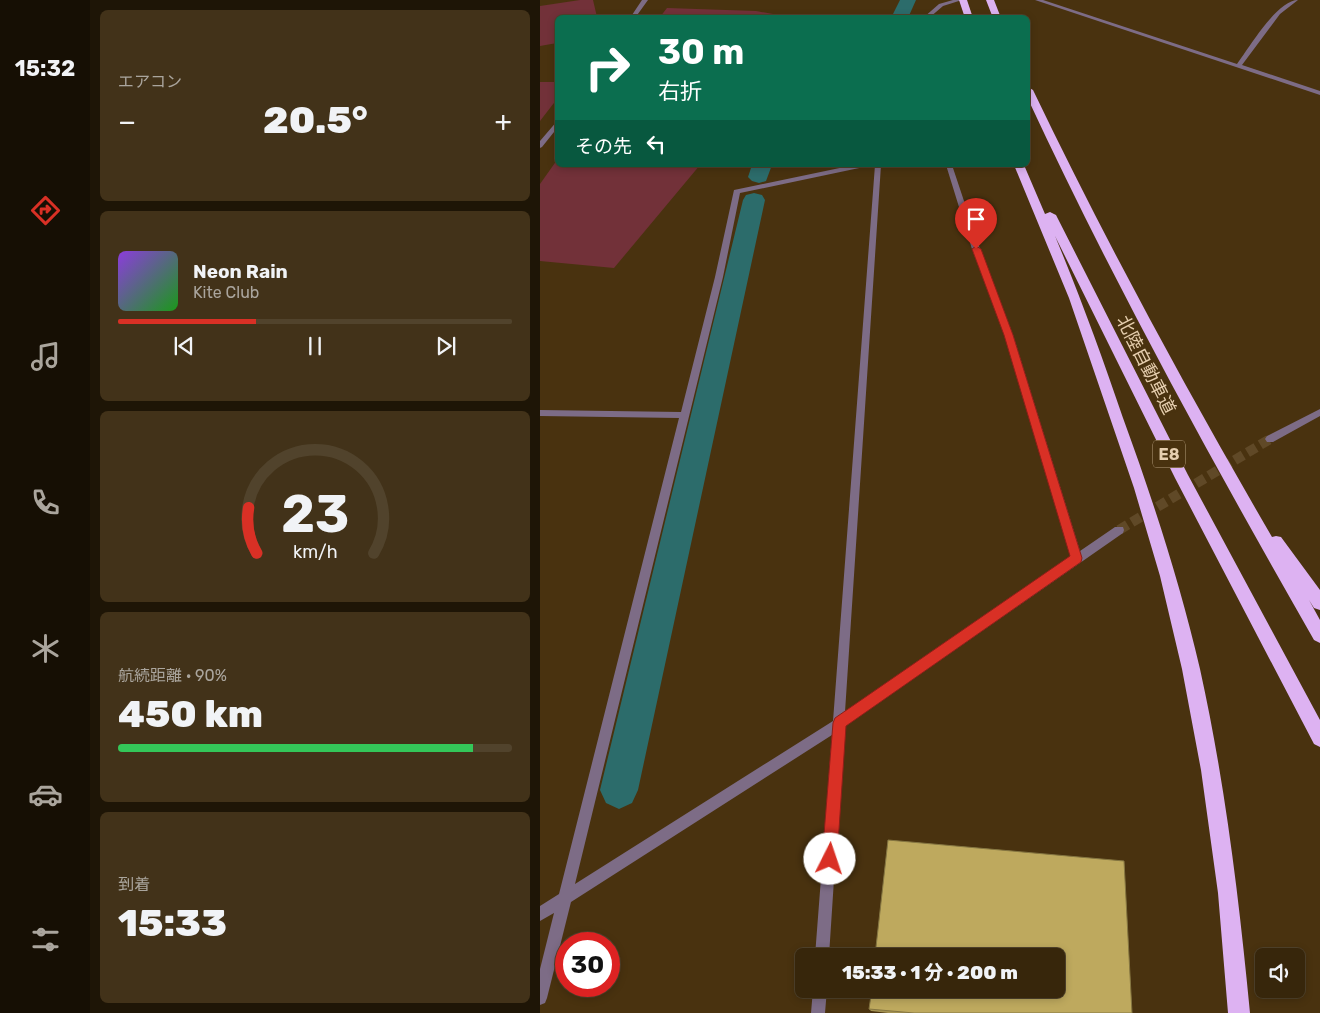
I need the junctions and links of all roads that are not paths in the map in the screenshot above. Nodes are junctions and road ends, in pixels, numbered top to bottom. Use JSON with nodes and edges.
{"nodes":[{"id":1,"x":645,"y":0,"type":"edge"},
{"id":2,"x":959,"y":0,"type":"edge"},
{"id":3,"x":963,"y":0,"type":"edge"},
{"id":4,"x":990,"y":0,"type":"edge"},
{"id":5,"x":1038,"y":0,"type":"edge"},
{"id":6,"x":1295,"y":0,"type":"edge"},
{"id":7,"x":634,"y":15,"type":"edge"},
{"id":8,"x":929,"y":15,"type":"edge"},
{"id":9,"x":968,"y":15,"type":"edge"},
{"id":10,"x":996,"y":15,"type":"edge"},
{"id":11,"x":1239,"y":65,"type":"junction"},
{"id":12,"x":1320,"y":93,"type":"edge"},
{"id":13,"x":1030,"y":94,"type":"edge"},
{"id":14,"x":555,"y":126,"type":"edge"},
{"id":15,"x":540,"y":146,"type":"edge"},
{"id":16,"x":855,"y":167,"type":"edge"},
{"id":17,"x":878,"y":167,"type":"edge"},
{"id":18,"x":950,"y":167,"type":"edge"},
{"id":19,"x":1020,"y":167,"type":"edge"},
{"id":20,"x":1028,"y":167,"type":"edge"},
{"id":21,"x":1320,"y":412,"type":"edge"},
{"id":22,"x":540,"y":413,"type":"edge"},
{"id":23,"x":684,"y":415,"type":"junction"},
{"id":24,"x":1270,"y":438,"type":"tunnel mouth"},
{"id":25,"x":1229,"y":478,"type":"junction"},
{"id":26,"x":1119,"y":530,"type":"tunnel mouth"},
{"id":27,"x":1076,"y":558,"type":"junction"},
{"id":28,"x":1320,"y":603,"type":"edge"},
{"id":29,"x":1320,"y":636,"type":"edge"},
{"id":30,"x":840,"y":723,"type":"junction"},
{"id":31,"x":1320,"y":738,"type":"edge"},
{"id":32,"x":565,"y":900,"type":"junction"},
{"id":33,"x":540,"y":914,"type":"edge"},
{"id":34,"x":823,"y":948,"type":"edge"},
{"id":35,"x":540,"y":998,"type":"edge"},
{"id":36,"x":819,"y":998,"type":"edge"},
{"id":37,"x":818,"y":1013,"type":"edge"},
{"id":38,"x":1239,"y":1013,"type":"edge"}],
"edges":[{"from":1,"to":7,"type":"street"},
{"from":2,"to":8,"type":"street"},
{"from":3,"to":9,"type":"highway"},
{"from":4,"to":10,"type":"highway"},
{"from":5,"to":11,"type":"street"},
{"from":6,"to":11,"type":"street"},
{"from":11,"to":12,"type":"street"},
{"from":13,"to":25,"type":"highway","name":"北陸自動車道","number":"E8"},
{"from":14,"to":15,"type":"street"},
{"from":16,"to":23,"type":"street"},
{"from":17,"to":30,"type":"street"},
{"from":18,"to":27,"type":"street"},
{"from":19,"to":38,"type":"highway"},
{"from":20,"to":31,"type":"highway","name":"北陸自動車道","number":"E8"},
{"from":21,"to":24,"type":"street"},
{"from":22,"to":23,"type":"street"},
{"from":23,"to":32,"type":"street"},
{"from":25,"to":28,"type":"highway"},
{"from":25,"to":29,"type":"highway","name":"北陸自動車道","number":"E8"},
{"from":26,"to":27,"type":"street"},
{"from":27,"to":30,"type":"street"},
{"from":30,"to":32,"type":"street"},
{"from":30,"to":34,"type":"street"},
{"from":32,"to":33,"type":"street"},
{"from":32,"to":35,"type":"street"},
{"from":36,"to":37,"type":"street"}]}
